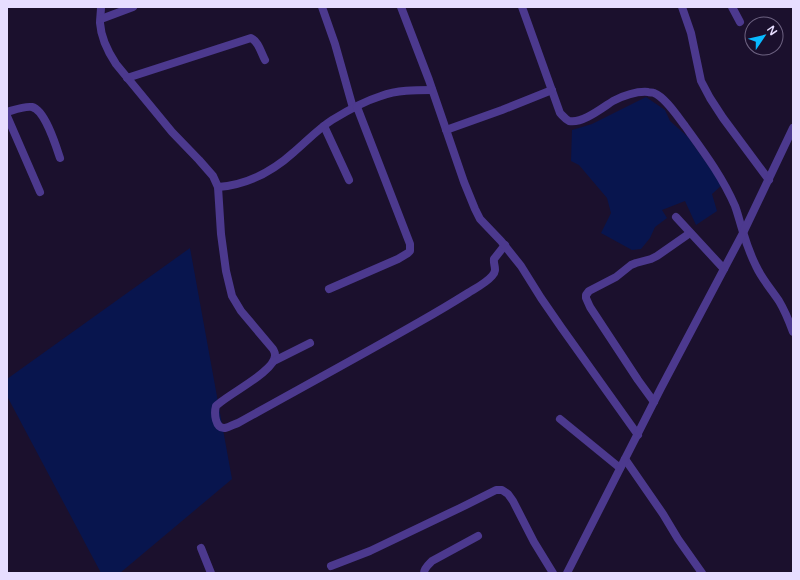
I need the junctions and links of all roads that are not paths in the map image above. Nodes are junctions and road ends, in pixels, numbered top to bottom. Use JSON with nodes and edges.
{"nodes":[{"id":1,"x":101,"y":7,"type":"edge"},
{"id":2,"x":133,"y":7,"type":"edge"},
{"id":3,"x":322,"y":7,"type":"edge"},
{"id":4,"x":401,"y":7,"type":"edge"},
{"id":5,"x":522,"y":7,"type":"edge"},
{"id":6,"x":682,"y":7,"type":"edge"},
{"id":7,"x":732,"y":7,"type":"edge"},
{"id":8,"x":101,"y":19,"type":"junction"},
{"id":9,"x":740,"y":22,"type":"dead end"},
{"id":10,"x":265,"y":60,"type":"dead end"},
{"id":11,"x":127,"y":78,"type":"junction"},
{"id":12,"x":432,"y":90,"type":"junction"},
{"id":13,"x":552,"y":90,"type":"junction"},
{"id":14,"x":355,"y":108,"type":"junction"},
{"id":15,"x":7,"y":112,"type":"edge"},
{"id":16,"x":7,"y":116,"type":"edge"},
{"id":17,"x":324,"y":126,"type":"junction"},
{"id":18,"x":793,"y":128,"type":"edge"},
{"id":19,"x":446,"y":130,"type":"junction"},
{"id":20,"x":60,"y":158,"type":"dead end"},
{"id":21,"x":349,"y":180,"type":"dead end"},
{"id":22,"x":768,"y":180,"type":"junction"},
{"id":23,"x":218,"y":189,"type":"junction"},
{"id":24,"x":40,"y":192,"type":"dead end"},
{"id":25,"x":676,"y":217,"type":"dead end"},
{"id":26,"x":690,"y":233,"type":"junction"},
{"id":27,"x":743,"y":233,"type":"junction"},
{"id":28,"x":505,"y":245,"type":"junction"},
{"id":29,"x":724,"y":269,"type":"junction"},
{"id":30,"x":329,"y":289,"type":"dead end"},
{"id":31,"x":793,"y":332,"type":"edge"},
{"id":32,"x":310,"y":343,"type":"dead end"},
{"id":33,"x":274,"y":361,"type":"junction"},
{"id":34,"x":654,"y":402,"type":"junction"},
{"id":35,"x":560,"y":419,"type":"dead end"},
{"id":36,"x":638,"y":434,"type":"junction"},
{"id":37,"x":625,"y":459,"type":"junction"},
{"id":38,"x":620,"y":468,"type":"junction"},
{"id":39,"x":478,"y":536,"type":"dead end"},
{"id":40,"x":201,"y":548,"type":"dead end"},
{"id":41,"x":331,"y":566,"type":"dead end"},
{"id":42,"x":211,"y":573,"type":"edge"},
{"id":43,"x":424,"y":573,"type":"edge"},
{"id":44,"x":553,"y":573,"type":"edge"},
{"id":45,"x":567,"y":573,"type":"edge"},
{"id":46,"x":702,"y":573,"type":"edge"}],
"edges":[{"from":1,"to":8,"type":"street"},
{"from":2,"to":8,"type":"street"},
{"from":3,"to":14,"type":"street"},
{"from":4,"to":12,"type":"street"},
{"from":5,"to":13,"type":"street"},
{"from":6,"to":22,"type":"street"},
{"from":7,"to":9,"type":"street"},
{"from":8,"to":11,"type":"street"},
{"from":10,"to":11,"type":"street"},
{"from":11,"to":23,"type":"street"},
{"from":12,"to":14,"type":"street"},
{"from":12,"to":19,"type":"street"},
{"from":13,"to":19,"type":"street"},
{"from":13,"to":27,"type":"street"},
{"from":14,"to":17,"type":"street"},
{"from":14,"to":30,"type":"street"},
{"from":15,"to":20,"type":"street"},
{"from":16,"to":24,"type":"street"},
{"from":17,"to":21,"type":"street"},
{"from":17,"to":23,"type":"street"},
{"from":18,"to":22,"type":"street"},
{"from":19,"to":28,"type":"street"},
{"from":22,"to":27,"type":"street"},
{"from":23,"to":33,"type":"street"},
{"from":25,"to":26,"type":"street"},
{"from":26,"to":29,"type":"street"},
{"from":26,"to":34,"type":"street"},
{"from":27,"to":29,"type":"street"},
{"from":27,"to":31,"type":"street"},
{"from":28,"to":33,"type":"street"},
{"from":28,"to":36,"type":"street"},
{"from":29,"to":34,"type":"street"},
{"from":32,"to":33,"type":"street"},
{"from":34,"to":36,"type":"street"},
{"from":35,"to":38,"type":"street"},
{"from":36,"to":37,"type":"street"},
{"from":37,"to":38,"type":"street"},
{"from":37,"to":46,"type":"street"},
{"from":38,"to":45,"type":"street"},
{"from":39,"to":43,"type":"street"},
{"from":40,"to":42,"type":"street"},
{"from":41,"to":44,"type":"street"}]}
